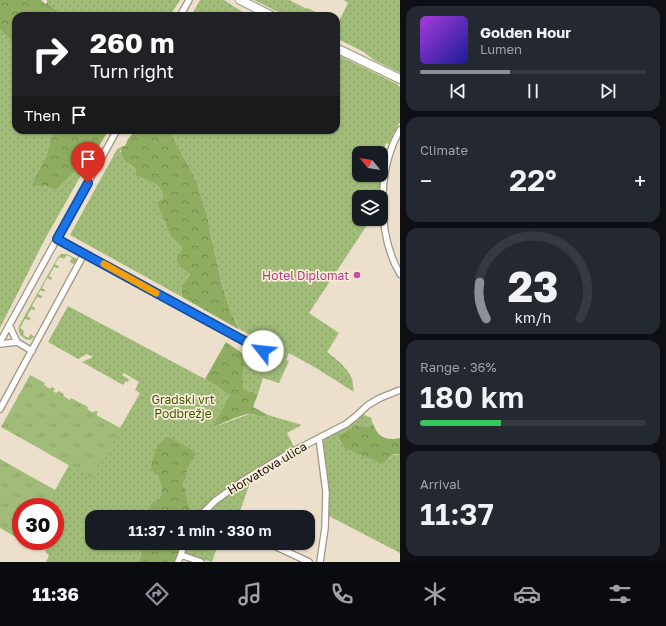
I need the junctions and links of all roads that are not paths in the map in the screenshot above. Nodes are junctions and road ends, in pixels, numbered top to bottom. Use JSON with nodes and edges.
{"nodes":[{"id":1,"x":189,"y":0,"type":"edge"},
{"id":2,"x":240,"y":0,"type":"edge"},
{"id":3,"x":182,"y":12,"type":"edge"},
{"id":4,"x":264,"y":12,"type":"edge"},
{"id":5,"x":340,"y":50,"type":"edge"},
{"id":6,"x":400,"y":79,"type":"edge"},
{"id":7,"x":400,"y":130,"type":"edge"},
{"id":8,"x":115,"y":134,"type":"edge"},
{"id":9,"x":57,"y":239,"type":"junction"},
{"id":10,"x":84,"y":254,"type":"junction"},
{"id":11,"x":400,"y":274,"type":"edge"},
{"id":12,"x":9,"y":325,"type":"junction"},
{"id":13,"x":18,"y":342,"type":"junction"},
{"id":14,"x":0,"y":343,"type":"edge"},
{"id":15,"x":32,"y":350,"type":"junction"},
{"id":16,"x":263,"y":351,"type":"dead end"},
{"id":17,"x":400,"y":390,"type":"edge"},
{"id":18,"x":0,"y":409,"type":"edge"},
{"id":19,"x":319,"y":438,"type":"junction"},
{"id":20,"x":206,"y":510,"type":"edge"},
{"id":21,"x":182,"y":550,"type":"edge"},
{"id":22,"x":283,"y":550,"type":"edge"},
{"id":23,"x":181,"y":555,"type":"junction"},
{"id":24,"x":178,"y":562,"type":"edge"},
{"id":25,"x":201,"y":562,"type":"edge"},
{"id":26,"x":309,"y":562,"type":"edge"},
{"id":27,"x":320,"y":562,"type":"edge"}],
"edges":[{"from":1,"to":3,"type":"street"},
{"from":2,"to":4,"type":"street"},
{"from":5,"to":6,"type":"street"},
{"from":7,"to":11,"type":"street"},
{"from":8,"to":9,"type":"street"},
{"from":9,"to":10,"type":"street"},
{"from":9,"to":12,"type":"street"},
{"from":10,"to":15,"type":"street"},
{"from":10,"to":16,"type":"street"},
{"from":12,"to":13,"type":"street"},
{"from":12,"to":14,"type":"street"},
{"from":13,"to":14,"type":"street"},
{"from":13,"to":15,"type":"street"},
{"from":15,"to":18,"type":"street"},
{"from":17,"to":19,"type":"street","name":"Horvatova ulica"},
{"from":19,"to":20,"type":"street","name":"Horvatova ulica"},
{"from":19,"to":27,"type":"street","name":"Horvatova ulica"},
{"from":21,"to":23,"type":"street"},
{"from":22,"to":26,"type":"street"},
{"from":23,"to":24,"type":"street"},
{"from":23,"to":25,"type":"street"}]}
